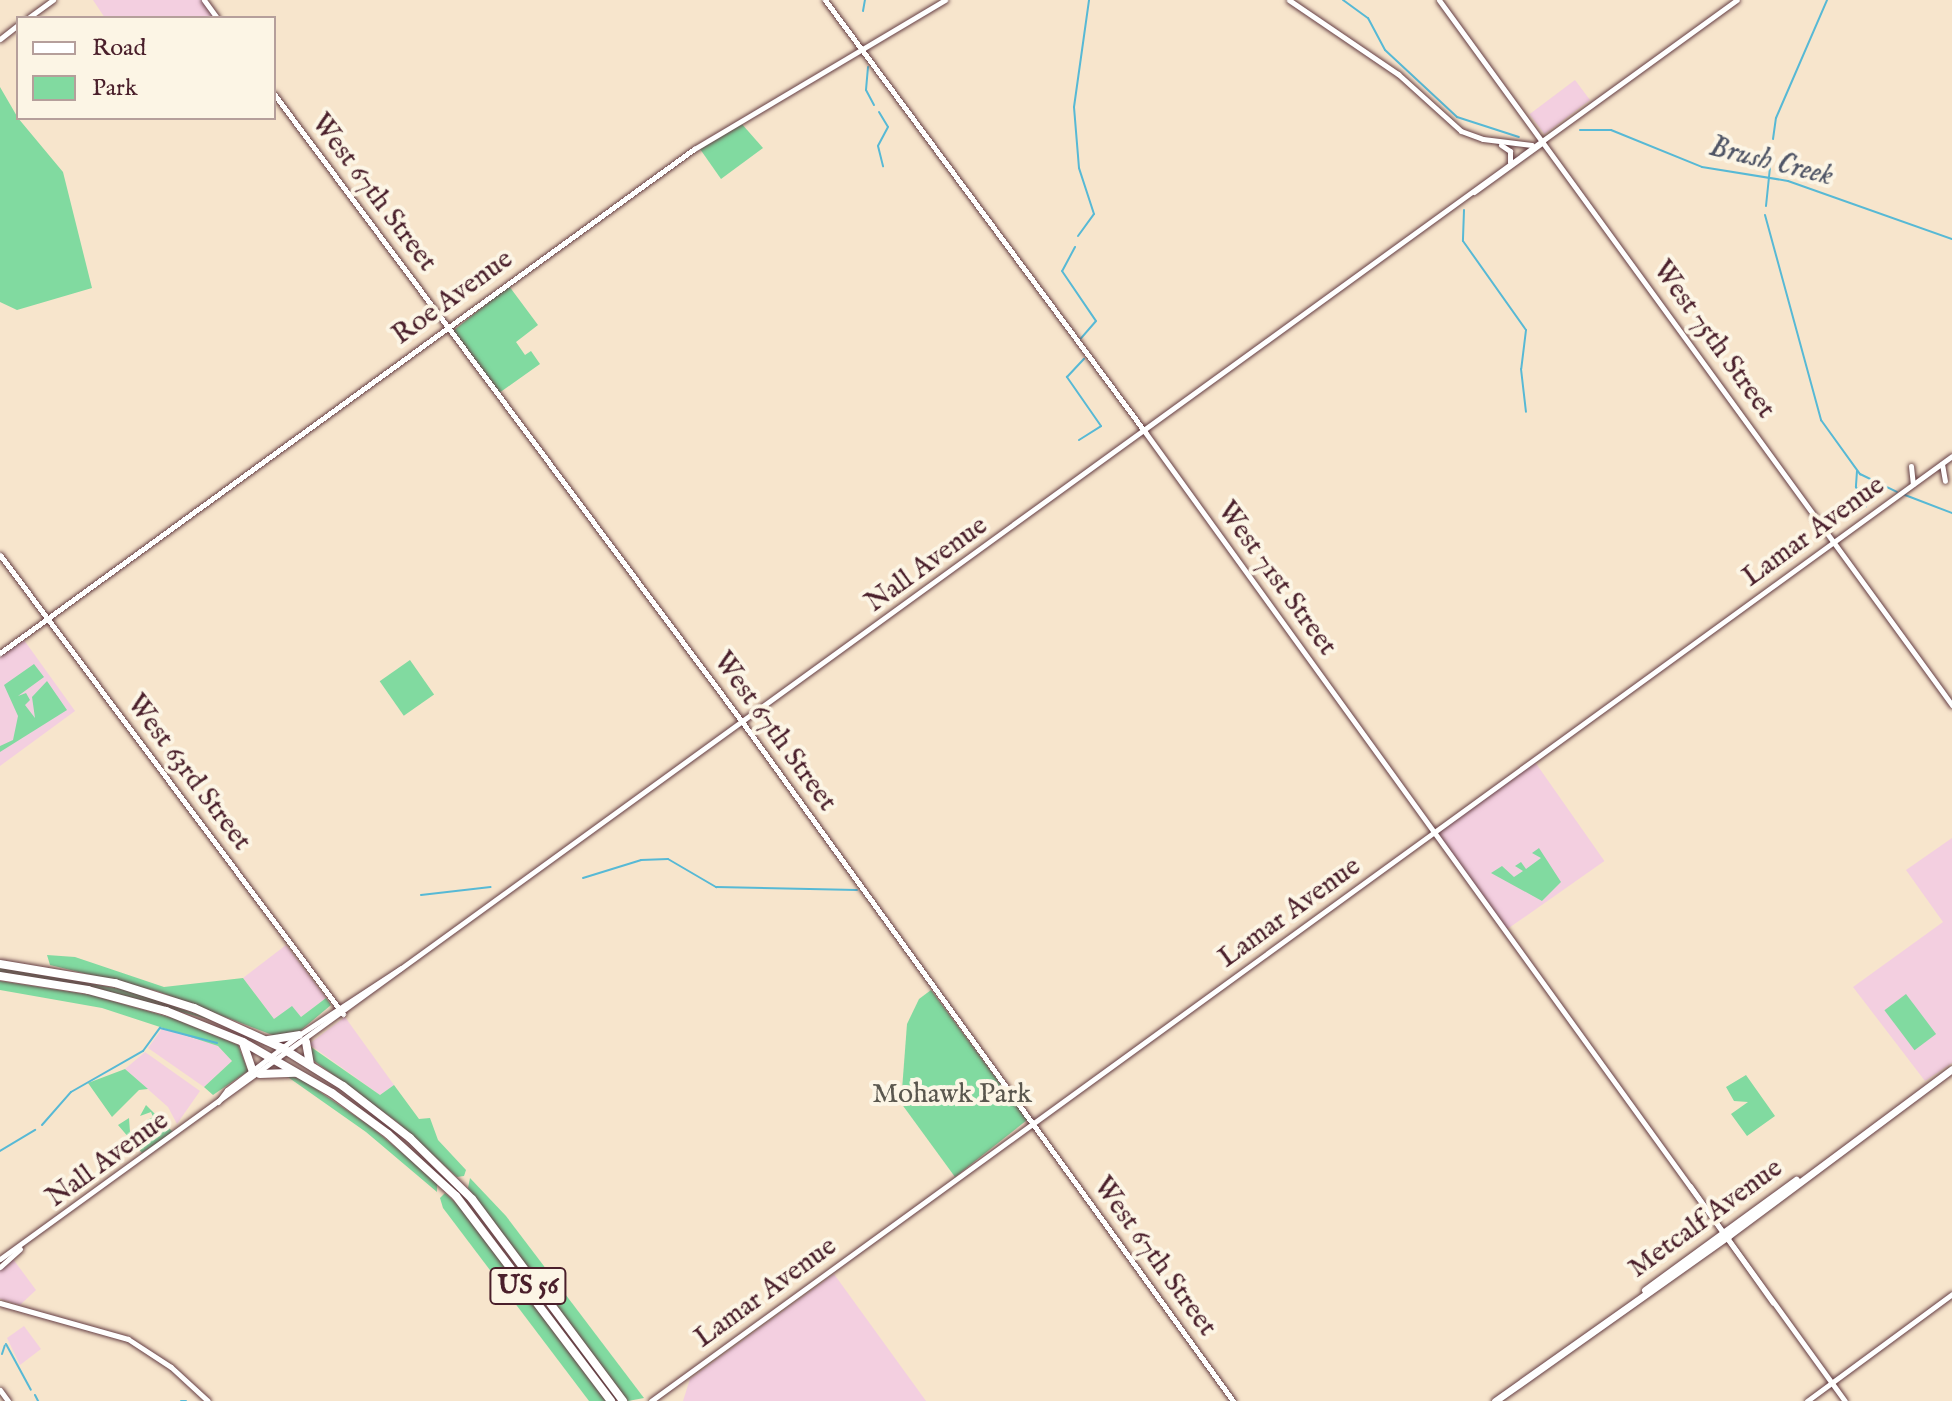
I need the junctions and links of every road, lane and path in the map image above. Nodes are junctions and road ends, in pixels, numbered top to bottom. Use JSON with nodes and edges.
{"nodes":[{"id":1,"x":53,"y":0,"type":"edge"},
{"id":2,"x":825,"y":0,"type":"edge"},
{"id":3,"x":945,"y":0,"type":"edge"},
{"id":4,"x":1289,"y":0,"type":"edge"},
{"id":5,"x":1439,"y":0,"type":"edge"},
{"id":6,"x":1737,"y":0,"type":"edge"},
{"id":7,"x":31,"y":16,"type":"edge"},
{"id":8,"x":16,"y":27,"type":"edge"},
{"id":9,"x":0,"y":39,"type":"edge"},
{"id":10,"x":862,"y":50,"type":"junction"},
{"id":11,"x":276,"y":97,"type":"edge"},
{"id":12,"x":1543,"y":141,"type":"junction"},
{"id":13,"x":1497,"y":142,"type":"junction"},
{"id":14,"x":1533,"y":145,"type":"junction"},
{"id":15,"x":1510,"y":162,"type":"junction"},
{"id":16,"x":1473,"y":192,"type":"junction"},
{"id":17,"x":448,"y":327,"type":"junction"},
{"id":18,"x":1145,"y":432,"type":"junction"},
{"id":19,"x":1952,"y":456,"type":"edge"},
{"id":20,"x":1942,"y":464,"type":"junction"},
{"id":21,"x":1911,"y":466,"type":"dead end"},
{"id":22,"x":1945,"y":481,"type":"dead end"},
{"id":23,"x":1912,"y":485,"type":"junction"},
{"id":24,"x":1834,"y":542,"type":"junction"},
{"id":25,"x":0,"y":555,"type":"edge"},
{"id":26,"x":48,"y":618,"type":"junction"},
{"id":27,"x":0,"y":653,"type":"edge"},
{"id":28,"x":1952,"y":705,"type":"edge"},
{"id":29,"x":743,"y":723,"type":"junction"},
{"id":30,"x":1435,"y":833,"type":"junction"},
{"id":31,"x":0,"y":964,"type":"edge"},
{"id":32,"x":402,"y":968,"type":"junction"},
{"id":33,"x":0,"y":976,"type":"edge"},
{"id":34,"x":338,"y":1008,"type":"junction"},
{"id":35,"x":343,"y":1014,"type":"junction"},
{"id":36,"x":302,"y":1038,"type":"junction"},
{"id":37,"x":267,"y":1040,"type":"junction"},
{"id":38,"x":243,"y":1042,"type":"junction"},
{"id":39,"x":282,"y":1048,"type":"junction"},
{"id":40,"x":291,"y":1053,"type":"junction"},
{"id":41,"x":274,"y":1059,"type":"junction"},
{"id":42,"x":310,"y":1065,"type":"junction"},
{"id":43,"x":1952,"y":1069,"type":"edge"},
{"id":44,"x":256,"y":1071,"type":"junction"},
{"id":45,"x":298,"y":1072,"type":"junction"},
{"id":46,"x":1033,"y":1124,"type":"junction"},
{"id":47,"x":1724,"y":1235,"type":"junction"},
{"id":48,"x":20,"y":1249,"type":"junction"},
{"id":49,"x":0,"y":1259,"type":"edge"},
{"id":50,"x":0,"y":1267,"type":"edge"},
{"id":51,"x":1952,"y":1294,"type":"edge"},
{"id":52,"x":0,"y":1303,"type":"edge"},
{"id":53,"x":1832,"y":1383,"type":"junction"},
{"id":54,"x":0,"y":1390,"type":"edge"},
{"id":55,"x":8,"y":1401,"type":"edge"},
{"id":56,"x":208,"y":1401,"type":"edge"},
{"id":57,"x":611,"y":1401,"type":"edge"},
{"id":58,"x":623,"y":1401,"type":"edge"},
{"id":59,"x":651,"y":1401,"type":"edge"},
{"id":60,"x":1233,"y":1401,"type":"edge"},
{"id":61,"x":1495,"y":1401,"type":"edge"},
{"id":62,"x":1807,"y":1401,"type":"edge"},
{"id":63,"x":1845,"y":1401,"type":"edge"}],
"edges":[{"from":1,"to":7,"type":"street"},
{"from":2,"to":10,"type":"street","name":"West 71st Street"},
{"from":3,"to":10,"type":"street","name":"Roe Avenue"},
{"from":4,"to":13,"type":"street"},
{"from":5,"to":12,"type":"street","name":"West 75th Street"},
{"from":6,"to":12,"type":"street","name":"Nall Avenue"},
{"from":8,"to":9,"type":"street"},
{"from":10,"to":17,"type":"street","name":"Roe Avenue"},
{"from":10,"to":18,"type":"street","name":"West 71st Street"},
{"from":11,"to":17,"type":"street","name":"West 67th Street"},
{"from":12,"to":14,"type":"street","name":"Nall Avenue"},
{"from":12,"to":16,"type":"street","name":"Nall Avenue"},
{"from":12,"to":24,"type":"street","name":"West 75th Street"},
{"from":13,"to":14,"type":"street"},
{"from":13,"to":15,"type":"street"},
{"from":14,"to":15,"type":"street","name":"Nall Avenue"},
{"from":15,"to":16,"type":"street","name":"Nall Avenue"},
{"from":16,"to":18,"type":"street","name":"Nall Avenue"},
{"from":17,"to":26,"type":"street","name":"Roe Avenue"},
{"from":17,"to":29,"type":"street","name":"West 67th Street"},
{"from":18,"to":29,"type":"street","name":"Nall Avenue"},
{"from":18,"to":30,"type":"street","name":"West 71st Street"},
{"from":19,"to":20,"type":"street","name":"Lamar Avenue"},
{"from":20,"to":22,"type":"street"},
{"from":20,"to":23,"type":"street","name":"Lamar Avenue"},
{"from":21,"to":23,"type":"street"},
{"from":23,"to":24,"type":"street","name":"Lamar Avenue"},
{"from":24,"to":28,"type":"street","name":"West 75th Street"},
{"from":24,"to":30,"type":"street","name":"Lamar Avenue"},
{"from":25,"to":26,"type":"street","name":"West 63rd Street"},
{"from":26,"to":27,"type":"street","name":"Roe Avenue"},
{"from":26,"to":34,"type":"street","name":"West 63rd Street"},
{"from":29,"to":32,"type":"street","name":"Nall Avenue"},
{"from":29,"to":46,"type":"street","name":"West 67th Street"},
{"from":30,"to":46,"type":"street","name":"Lamar Avenue"},
{"from":30,"to":47,"type":"street","name":"West 71st Street"},
{"from":31,"to":37,"type":"highway","number":"US 56"},
{"from":32,"to":34,"type":"street","name":"Nall Avenue"},
{"from":32,"to":35,"type":"street","name":"Nall Avenue"},
{"from":33,"to":38,"type":"highway","number":"US 56"},
{"from":34,"to":35,"type":"street","name":"West 63rd Street"},
{"from":34,"to":36,"type":"street","name":"Nall Avenue"},
{"from":35,"to":36,"type":"street","name":"Nall Avenue"},
{"from":36,"to":37,"type":"highway"},
{"from":36,"to":39,"type":"street","name":"Nall Avenue"},
{"from":36,"to":40,"type":"street","name":"Nall Avenue"},
{"from":36,"to":42,"type":"highway"},
{"from":37,"to":39,"type":"highway","number":"US 56"},
{"from":38,"to":41,"type":"highway","number":"US 56"},
{"from":38,"to":44,"type":"highway"},
{"from":39,"to":40,"type":"highway","number":"US 56"},
{"from":39,"to":41,"type":"street","name":"Nall Avenue"},
{"from":40,"to":41,"type":"street","name":"Nall Avenue"},
{"from":40,"to":42,"type":"highway","number":"US 56"},
{"from":41,"to":44,"type":"street","name":"Nall Avenue"},
{"from":41,"to":45,"type":"highway","number":"US 56"},
{"from":42,"to":58,"type":"highway","number":"US 56"},
{"from":43,"to":47,"type":"main road","name":"Metcalf Avenue"},
{"from":44,"to":45,"type":"highway"},
{"from":44,"to":48,"type":"street","name":"Nall Avenue"},
{"from":45,"to":57,"type":"highway","number":"US 56"},
{"from":46,"to":59,"type":"street","name":"Lamar Avenue"},
{"from":46,"to":60,"type":"street","name":"West 67th Street"},
{"from":47,"to":53,"type":"street","name":"West 71st Street"},
{"from":47,"to":61,"type":"main road","name":"Metcalf Avenue"},
{"from":48,"to":49,"type":"street","name":"Nall Avenue"},
{"from":48,"to":50,"type":"street","name":"Nall Avenue"},
{"from":51,"to":53,"type":"street"},
{"from":52,"to":56,"type":"street"},
{"from":53,"to":62,"type":"street"},
{"from":53,"to":63,"type":"street","name":"West 71st Street"},
{"from":54,"to":55,"type":"street"}]}
